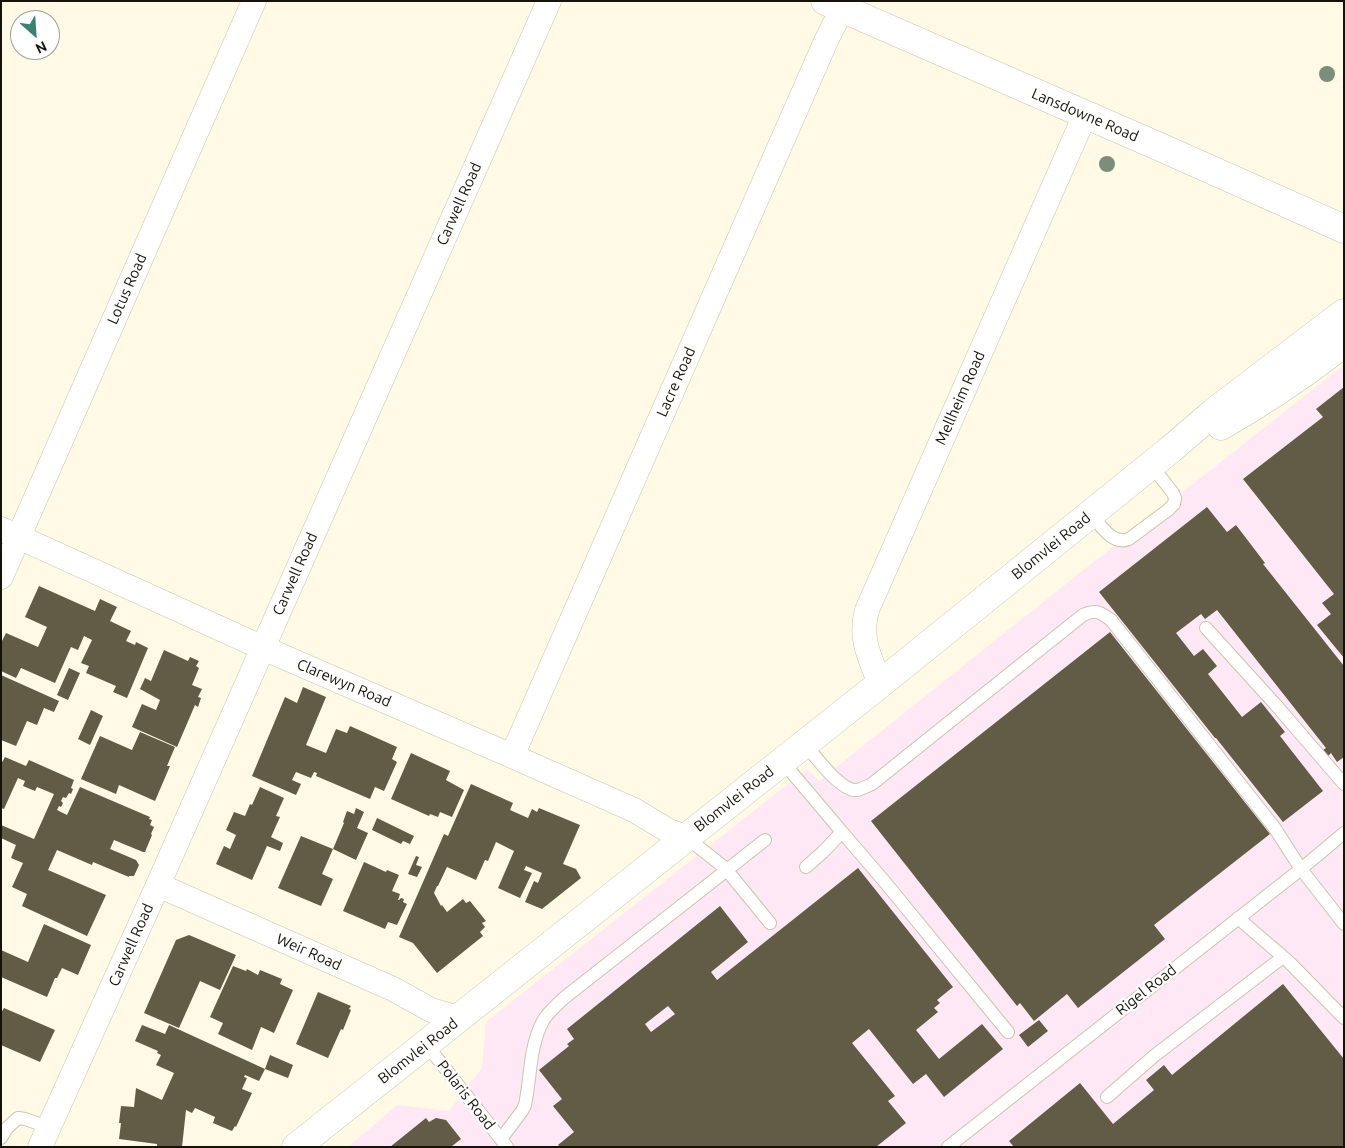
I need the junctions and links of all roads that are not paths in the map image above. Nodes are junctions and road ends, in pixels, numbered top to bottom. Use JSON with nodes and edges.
{"nodes":[{"id":1,"x":254,"y":1,"type":"edge"},
{"id":2,"x":549,"y":1,"type":"edge"},
{"id":3,"x":849,"y":7,"type":"edge"},
{"id":4,"x":1084,"y":115,"type":"junction"},
{"id":5,"x":1344,"y":229,"type":"edge"},
{"id":6,"x":1344,"y":314,"type":"edge"},
{"id":7,"x":1344,"y":343,"type":"edge"},
{"id":8,"x":1161,"y":457,"type":"junction"},
{"id":9,"x":1091,"y":514,"type":"junction"},
{"id":10,"x":10,"y":533,"type":"edge"},
{"id":11,"x":1,"y":577,"type":"edge"},
{"id":12,"x":1206,"y":628,"type":"dead end"},
{"id":13,"x":262,"y":648,"type":"junction"},
{"id":14,"x":880,"y":684,"type":"junction"},
{"id":15,"x":805,"y":744,"type":"junction"},
{"id":16,"x":512,"y":756,"type":"junction"},
{"id":17,"x":782,"y":761,"type":"junction"},
{"id":18,"x":1344,"y":784,"type":"edge"},
{"id":19,"x":842,"y":832,"type":"junction"},
{"id":20,"x":1344,"y":833,"type":"edge"},
{"id":21,"x":686,"y":837,"type":"junction"},
{"id":22,"x":765,"y":840,"type":"dead end"},
{"id":23,"x":806,"y":867,"type":"dead end"},
{"id":24,"x":1301,"y":868,"type":"junction"},
{"id":25,"x":726,"y":870,"type":"junction"},
{"id":26,"x":158,"y":885,"type":"junction"},
{"id":27,"x":1238,"y":918,"type":"junction"},
{"id":28,"x":770,"y":922,"type":"dead end"},
{"id":29,"x":1344,"y":924,"type":"edge"},
{"id":30,"x":1282,"y":957,"type":"junction"},
{"id":31,"x":460,"y":1018,"type":"junction"},
{"id":32,"x":1344,"y":1018,"type":"edge"},
{"id":33,"x":1008,"y":1032,"type":"dead end"},
{"id":34,"x":426,"y":1044,"type":"junction"},
{"id":35,"x":1107,"y":1097,"type":"dead end"},
{"id":36,"x":44,"y":1137,"type":"edge"},
{"id":37,"x":1,"y":1138,"type":"edge"},
{"id":38,"x":504,"y":1143,"type":"edge"},
{"id":39,"x":296,"y":1147,"type":"edge"},
{"id":40,"x":948,"y":1147,"type":"edge"}],
"edges":[{"from":1,"to":10,"type":"street","name":"Lotus Road"},
{"from":2,"to":13,"type":"street","name":"Carwell Road"},
{"from":3,"to":4,"type":"street","name":"Lansdowne Road"},
{"from":3,"to":16,"type":"street","name":"Lacre Road"},
{"from":4,"to":5,"type":"street","name":"Lansdowne Road"},
{"from":4,"to":14,"type":"street","name":"Mellheim Road"},
{"from":6,"to":8,"type":"street","name":"Blomvlei Road"},
{"from":7,"to":8,"type":"street","name":"Blomvlei Road"},
{"from":8,"to":9,"type":"street","name":"Blomvlei Road"},
{"from":8,"to":9,"type":"lane"},
{"from":9,"to":14,"type":"street","name":"Blomvlei Road"},
{"from":10,"to":11,"type":"street","name":"Lotus Road"},
{"from":10,"to":13,"type":"street","name":"Clarewyn Road"},
{"from":12,"to":18,"type":"lane"},
{"from":13,"to":16,"type":"street","name":"Clarewyn Road"},
{"from":13,"to":26,"type":"street","name":"Carwell Road"},
{"from":14,"to":15,"type":"street","name":"Blomvlei Road"},
{"from":15,"to":17,"type":"street","name":"Blomvlei Road"},
{"from":15,"to":24,"type":"lane"},
{"from":16,"to":21,"type":"street","name":"Clarewyn Road"},
{"from":17,"to":19,"type":"lane"},
{"from":17,"to":21,"type":"street","name":"Blomvlei Road"},
{"from":19,"to":23,"type":"lane"},
{"from":19,"to":33,"type":"lane"},
{"from":20,"to":24,"type":"lane","name":"Rigel Road"},
{"from":21,"to":25,"type":"lane"},
{"from":21,"to":31,"type":"street","name":"Blomvlei Road"},
{"from":22,"to":25,"type":"lane"},
{"from":24,"to":27,"type":"lane","name":"Rigel Road"},
{"from":24,"to":29,"type":"lane"},
{"from":25,"to":28,"type":"lane"},
{"from":25,"to":38,"type":"lane"},
{"from":26,"to":31,"type":"street","name":"Weir Road"},
{"from":26,"to":36,"type":"street","name":"Carwell Road"},
{"from":27,"to":30,"type":"lane"},
{"from":27,"to":40,"type":"lane","name":"Rigel Road"},
{"from":30,"to":32,"type":"lane"},
{"from":30,"to":35,"type":"lane"},
{"from":31,"to":34,"type":"street","name":"Blomvlei Road"},
{"from":34,"to":38,"type":"lane","name":"Polaris Road"},
{"from":34,"to":39,"type":"street","name":"Blomvlei Road"},
{"from":36,"to":37,"type":"lane"}]}
